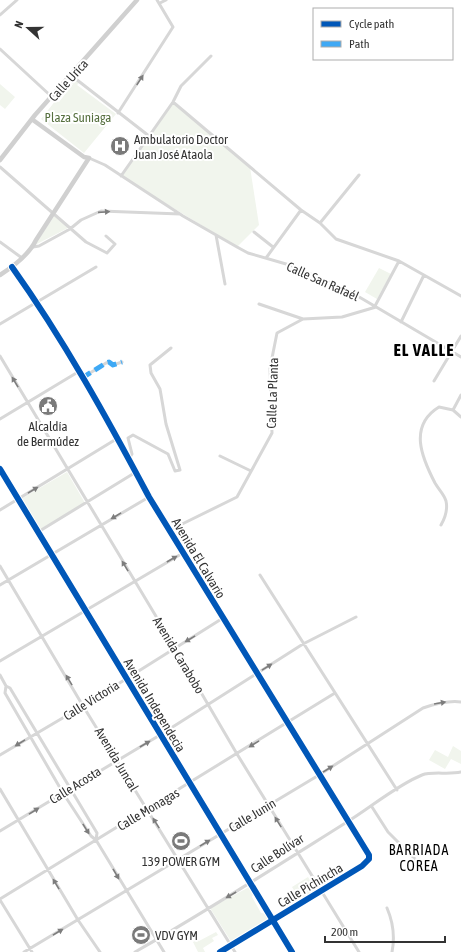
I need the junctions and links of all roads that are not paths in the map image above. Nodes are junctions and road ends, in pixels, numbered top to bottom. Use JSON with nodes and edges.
{"nodes":[{"id":1,"x":17,"y":0,"type":"edge"},
{"id":2,"x":137,"y":0,"type":"edge"},
{"id":3,"x":157,"y":0,"type":"edge"},
{"id":4,"x":166,"y":0,"type":"edge"},
{"id":5,"x":160,"y":3,"type":"junction"},
{"id":6,"x":0,"y":15,"type":"edge"},
{"id":7,"x":0,"y":49,"type":"edge"},
{"id":8,"x":211,"y":56,"type":"dead end"},
{"id":9,"x":72,"y":76,"type":"junction"},
{"id":10,"x":52,"y":97,"type":"junction"},
{"id":11,"x":173,"y":102,"type":"junction"},
{"id":12,"x":118,"y":112,"type":"junction"},
{"id":13,"x":33,"y":120,"type":"junction"},
{"id":14,"x":149,"y":136,"type":"junction"},
{"id":15,"x":89,"y":158,"type":"junction"},
{"id":16,"x":0,"y":160,"type":"edge"},
{"id":17,"x":0,"y":167,"type":"edge"},
{"id":18,"x":359,"y":175,"type":"dead end"},
{"id":19,"x":121,"y":176,"type":"junction"},
{"id":20,"x":301,"y":210,"type":"junction"},
{"id":21,"x":55,"y":213,"type":"junction"},
{"id":22,"x":181,"y":214,"type":"junction"},
{"id":23,"x":320,"y":223,"type":"junction"},
{"id":24,"x":70,"y":229,"type":"junction"},
{"id":25,"x":254,"y":232,"type":"dead end"},
{"id":26,"x":216,"y":235,"type":"junction"},
{"id":27,"x":106,"y":236,"type":"dead end"},
{"id":28,"x":0,"y":242,"type":"edge"},
{"id":29,"x":34,"y":247,"type":"junction"},
{"id":30,"x":274,"y":247,"type":"junction"},
{"id":31,"x":22,"y":258,"type":"junction"},
{"id":32,"x":266,"y":258,"type":"junction"},
{"id":33,"x":399,"y":261,"type":"junction"},
{"id":34,"x":12,"y":267,"type":"junction"},
{"id":35,"x":96,"y":267,"type":"dead end"},
{"id":36,"x":0,"y":275,"type":"edge"},
{"id":37,"x":424,"y":275,"type":"junction"},
{"id":38,"x":225,"y":284,"type":"dead end"},
{"id":39,"x":461,"y":296,"type":"edge"},
{"id":40,"x":37,"y":303,"type":"junction"},
{"id":41,"x":258,"y":304,"type":"dead end"},
{"id":42,"x":376,"y":307,"type":"junction"},
{"id":43,"x":303,"y":319,"type":"junction"},
{"id":44,"x":401,"y":322,"type":"junction"},
{"id":45,"x":0,"y":324,"type":"edge"},
{"id":46,"x":461,"y":336,"type":"edge"},
{"id":47,"x":171,"y":348,"type":"dead end"},
{"id":48,"x":452,"y":352,"type":"junction"},
{"id":49,"x":0,"y":356,"type":"edge"},
{"id":50,"x":461,"y":357,"type":"edge"},
{"id":51,"x":122,"y":362,"type":"dead end"},
{"id":52,"x":78,"y":372,"type":"junction"},
{"id":53,"x":82,"y":378,"type":"junction"},
{"id":54,"x":434,"y":381,"type":"dead end"},
{"id":55,"x":461,"y":395,"type":"edge"},
{"id":56,"x":28,"y":403,"type":"junction"},
{"id":57,"x":453,"y":410,"type":"junction"},
{"id":58,"x":461,"y":418,"type":"edge"},
{"id":59,"x":0,"y":419,"type":"edge"},
{"id":60,"x":118,"y":438,"type":"junction"},
{"id":61,"x":220,"y":456,"type":"dead end"},
{"id":62,"x":129,"y":459,"type":"junction"},
{"id":63,"x":0,"y":469,"type":"edge"},
{"id":64,"x":67,"y":469,"type":"junction"},
{"id":65,"x":251,"y":471,"type":"junction"},
{"id":66,"x":136,"y":472,"type":"junction"},
{"id":67,"x":149,"y":496,"type":"junction"},
{"id":68,"x":19,"y":499,"type":"junction"},
{"id":69,"x":88,"y":503,"type":"junction"},
{"id":70,"x":0,"y":510,"type":"edge"},
{"id":71,"x":100,"y":525,"type":"junction"},
{"id":72,"x":441,"y":525,"type":"dead end"},
{"id":73,"x":170,"y":530,"type":"junction"},
{"id":74,"x":38,"y":532,"type":"junction"},
{"id":75,"x":183,"y":553,"type":"junction"},
{"id":76,"x":52,"y":554,"type":"junction"},
{"id":77,"x":0,"y":566,"type":"edge"},
{"id":78,"x":260,"y":575,"type":"dead end"},
{"id":79,"x":8,"y":580,"type":"junction"},
{"id":80,"x":134,"y":581,"type":"junction"},
{"id":81,"x":0,"y":585,"type":"edge"},
{"id":82,"x":85,"y":610,"type":"junction"},
{"id":83,"x":356,"y":617,"type":"dead end"},
{"id":84,"x":223,"y":618,"type":"junction"},
{"id":85,"x":43,"y":637,"type":"junction"},
{"id":86,"x":303,"y":644,"type":"junction"},
{"id":87,"x":175,"y":648,"type":"junction"},
{"id":88,"x":0,"y":661,"type":"edge"},
{"id":89,"x":257,"y":674,"type":"junction"},
{"id":90,"x":0,"y":675,"type":"edge"},
{"id":91,"x":126,"y":678,"type":"junction"},
{"id":92,"x":6,"y":686,"type":"junction"},
{"id":93,"x":335,"y":693,"type":"junction"},
{"id":94,"x":461,"y":702,"type":"edge"},
{"id":95,"x":208,"y":704,"type":"junction"},
{"id":96,"x":83,"y":706,"type":"junction"},
{"id":97,"x":286,"y":722,"type":"junction"},
{"id":98,"x":36,"y":733,"type":"junction"},
{"id":99,"x":160,"y":735,"type":"junction"},
{"id":100,"x":31,"y":736,"type":"junction"},
{"id":101,"x":368,"y":744,"type":"junction"},
{"id":102,"x":237,"y":754,"type":"junction"},
{"id":103,"x":0,"y":756,"type":"edge"},
{"id":104,"x":117,"y":759,"type":"junction"},
{"id":105,"x":461,"y":772,"type":"edge"},
{"id":106,"x":319,"y":775,"type":"junction"},
{"id":107,"x":190,"y":783,"type":"junction"},
{"id":108,"x":0,"y":789,"type":"edge"},
{"id":109,"x":69,"y":789,"type":"junction"},
{"id":110,"x":397,"y":790,"type":"junction"},
{"id":111,"x":63,"y":793,"type":"junction"},
{"id":112,"x":268,"y":806,"type":"junction"},
{"id":113,"x":372,"y":807,"type":"junction"},
{"id":114,"x":147,"y":810,"type":"junction"},
{"id":115,"x":18,"y":820,"type":"junction"},
{"id":116,"x":347,"y":822,"type":"junction"},
{"id":117,"x":0,"y":831,"type":"edge"},
{"id":118,"x":220,"y":834,"type":"junction"},
{"id":119,"x":96,"y":840,"type":"junction"},
{"id":120,"x":297,"y":852,"type":"junction"},
{"id":121,"x":178,"y":859,"type":"junction"},
{"id":122,"x":369,"y":859,"type":"joint"},
{"id":123,"x":416,"y":860,"type":"dead end"},
{"id":124,"x":48,"y":870,"type":"junction"},
{"id":125,"x":251,"y":884,"type":"junction"},
{"id":126,"x":126,"y":891,"type":"junction"},
{"id":127,"x":321,"y":891,"type":"junction"},
{"id":128,"x":0,"y":899,"type":"edge"},
{"id":129,"x":387,"y":908,"type":"dead end"},
{"id":130,"x":208,"y":909,"type":"junction"},
{"id":131,"x":78,"y":920,"type":"junction"},
{"id":132,"x":273,"y":920,"type":"junction"},
{"id":133,"x":156,"y":940,"type":"junction"},
{"id":134,"x":231,"y":945,"type":"junction"},
{"id":135,"x":30,"y":948,"type":"junction"},
{"id":136,"x":24,"y":952,"type":"edge"},
{"id":137,"x":32,"y":952,"type":"edge"},
{"id":138,"x":100,"y":952,"type":"edge"},
{"id":139,"x":135,"y":952,"type":"edge"},
{"id":140,"x":164,"y":952,"type":"edge"},
{"id":141,"x":220,"y":952,"type":"edge"},
{"id":142,"x":235,"y":952,"type":"edge"},
{"id":143,"x":292,"y":952,"type":"edge"},
{"id":144,"x":359,"y":952,"type":"edge"},
{"id":145,"x":392,"y":952,"type":"edge"}],
"edges":[{"from":1,"to":6,"type":"street"},
{"from":2,"to":9,"type":"main road","name":"Calle Urica"},
{"from":3,"to":5,"type":"street"},
{"from":4,"to":5,"type":"street"},
{"from":12,"to":5,"type":"street","one_way":true},
{"from":7,"to":10,"type":"street"},
{"from":8,"to":11,"type":"street"},
{"from":9,"to":10,"type":"main road","name":"Calle Urica"},
{"from":9,"to":12,"type":"street"},
{"from":10,"to":13,"type":"main road","name":"Calle Urica"},
{"from":11,"to":14,"type":"street"},
{"from":11,"to":20,"type":"street"},
{"from":12,"to":14,"type":"street"},
{"from":13,"to":15,"type":"main road"},
{"from":13,"to":16,"type":"main road","name":"Calle Urica"},
{"from":14,"to":19,"type":"street"},
{"from":15,"to":19,"type":"street","name":"Calle San Rafaél"},
{"from":15,"to":21,"type":"main road"},
{"from":17,"to":21,"type":"street"},
{"from":18,"to":23,"type":"street"},
{"from":19,"to":22,"type":"street","name":"Calle San Rafaél"},
{"from":20,"to":23,"type":"street"},
{"from":20,"to":30,"type":"street"},
{"from":21,"to":24,"type":"street"},
{"from":21,"to":29,"type":"main road"},
{"from":24,"to":22,"type":"street","name":"Calle San Rafaél","one_way":true},
{"from":22,"to":26,"type":"street","name":"Calle San Rafaél"},
{"from":23,"to":33,"type":"street"},
{"from":24,"to":27,"type":"street"},
{"from":24,"to":29,"type":"street","name":"Calle San Rafaél"},
{"from":25,"to":30,"type":"street"},
{"from":26,"to":32,"type":"street","name":"Calle San Rafaél"},
{"from":26,"to":38,"type":"street"},
{"from":28,"to":31,"type":"street"},
{"from":29,"to":31,"type":"main road"},
{"from":30,"to":32,"type":"street"},
{"from":31,"to":34,"type":"main road"},
{"from":32,"to":42,"type":"street","name":"Calle San Rafaél"},
{"from":33,"to":37,"type":"street"},
{"from":33,"to":42,"type":"street"},
{"from":34,"to":36,"type":"main road"},
{"from":34,"to":40,"type":"street","name":"Avenida El Calvario"},
{"from":35,"to":40,"type":"street"},
{"from":37,"to":39,"type":"street"},
{"from":37,"to":44,"type":"street"},
{"from":40,"to":45,"type":"street"},
{"from":40,"to":52,"type":"street","name":"Avenida El Calvario"},
{"from":41,"to":43,"type":"street"},
{"from":42,"to":43,"type":"street","name":"Calle La Planta"},
{"from":42,"to":44,"type":"street","name":"Calle San Rafaél"},
{"from":43,"to":65,"type":"street","name":"Calle La Planta"},
{"from":44,"to":48,"type":"street","name":"Calle San Rafaél"},
{"from":46,"to":48,"type":"street"},
{"from":47,"to":62,"type":"street"},
{"from":48,"to":50,"type":"street","name":"Calle San Rafaél"},
{"from":48,"to":54,"type":"street"},
{"from":56,"to":49,"type":"street","name":"Avenida Carabobo","one_way":true},
{"from":51,"to":53,"type":"street"},
{"from":52,"to":53,"type":"street","name":"Avenida El Calvario"},
{"from":52,"to":56,"type":"street"},
{"from":53,"to":60,"type":"street","name":"Avenida El Calvario"},
{"from":55,"to":57,"type":"street"},
{"from":56,"to":59,"type":"street"},
{"from":56,"to":64,"type":"street","name":"Avenida Carabobo"},
{"from":57,"to":58,"type":"street"},
{"from":57,"to":72,"type":"street"},
{"from":60,"to":62,"type":"street","name":"Avenida El Calvario"},
{"from":60,"to":64,"type":"street"},
{"from":61,"to":65,"type":"street"},
{"from":62,"to":66,"type":"street","name":"Avenida El Calvario"},
{"from":63,"to":68,"type":"street","name":"Avenida Independecia"},
{"from":68,"to":64,"type":"street","one_way":true},
{"from":64,"to":69,"type":"street","name":"Avenida Carabobo"},
{"from":65,"to":73,"type":"street","name":"Calle La Planta"},
{"from":66,"to":67,"type":"street","name":"Avenida El Calvario"},
{"from":66,"to":69,"type":"street"},
{"from":67,"to":71,"type":"street","one_way":true},
{"from":67,"to":73,"type":"street","name":"Avenida El Calvario"},
{"from":68,"to":70,"type":"street"},
{"from":68,"to":74,"type":"street","name":"Avenida Independecia"},
{"from":69,"to":71,"type":"street","name":"Avenida Carabobo"},
{"from":69,"to":74,"type":"street"},
{"from":71,"to":76,"type":"street"},
{"from":80,"to":71,"type":"street","name":"Avenida Carabobo","one_way":true},
{"from":73,"to":75,"type":"street","name":"Avenida El Calvario"},
{"from":74,"to":76,"type":"street","name":"Avenida Independecia"},
{"from":80,"to":75,"type":"street","one_way":true},
{"from":75,"to":84,"type":"street","name":"Avenida El Calvario"},
{"from":76,"to":79,"type":"street"},
{"from":76,"to":82,"type":"street","name":"Avenida Independecia"},
{"from":77,"to":79,"type":"street","name":"Avenida Juncal"},
{"from":78,"to":86,"type":"street"},
{"from":79,"to":81,"type":"street"},
{"from":79,"to":85,"type":"street","name":"Avenida Juncal"},
{"from":80,"to":82,"type":"street"},
{"from":80,"to":87,"type":"street","name":"Avenida Carabobo"},
{"from":82,"to":85,"type":"street"},
{"from":82,"to":91,"type":"street","name":"Avenida Independecia"},
{"from":83,"to":86,"type":"street","name":"Calle Acosta"},
{"from":84,"to":87,"type":"street","name":"Calle Victoria","one_way":true},
{"from":84,"to":89,"type":"street","name":"Avenida El Calvario"},
{"from":85,"to":88,"type":"street"},
{"from":96,"to":85,"type":"street","name":"Avenida Juncal","one_way":true},
{"from":89,"to":86,"type":"street","name":"Calle Acosta","one_way":true},
{"from":86,"to":93,"type":"street"},
{"from":87,"to":91,"type":"street","name":"Calle Victoria"},
{"from":87,"to":95,"type":"street","name":"Avenida Carabobo"},
{"from":89,"to":95,"type":"street","name":"Calle Acosta"},
{"from":89,"to":97,"type":"street","name":"Avenida El Calvario"},
{"from":90,"to":92,"type":"street"},
{"from":91,"to":96,"type":"street","name":"Calle Victoria"},
{"from":91,"to":99,"type":"street","name":"Avenida Independecia"},
{"from":92,"to":98,"type":"street"},
{"from":92,"to":100,"type":"street"},
{"from":93,"to":97,"type":"street","name":"Calle Monagas"},
{"from":93,"to":101,"type":"street"},
{"from":101,"to":94,"type":"street","name":"Calle Junin","one_way":true},
{"from":95,"to":99,"type":"street","name":"Calle Acosta"},
{"from":95,"to":102,"type":"street","name":"Avenida Carabobo"},
{"from":96,"to":98,"type":"street","name":"Calle Victoria"},
{"from":96,"to":104,"type":"street","name":"Avenida Juncal"},
{"from":97,"to":102,"type":"street","name":"Calle Monagas","one_way":true},
{"from":97,"to":106,"type":"street","name":"Avenida El Calvario"},
{"from":98,"to":100,"type":"street","name":"Calle Victoria"},
{"from":98,"to":109,"type":"street"},
{"from":104,"to":99,"type":"street","name":"Calle Acosta","one_way":true},
{"from":99,"to":107,"type":"street","name":"Avenida Independecia"},
{"from":100,"to":103,"type":"street","name":"Calle Victoria","one_way":true},
{"from":100,"to":111,"type":"street"},
{"from":106,"to":101,"type":"street","name":"Calle Junin","one_way":true},
{"from":101,"to":110,"type":"street"},
{"from":102,"to":107,"type":"street","name":"Calle Monagas"},
{"from":102,"to":112,"type":"street","name":"Avenida Carabobo"},
{"from":104,"to":109,"type":"street","name":"Calle Acosta"},
{"from":104,"to":114,"type":"street","name":"Avenida Juncal"},
{"from":105,"to":110,"type":"street","name":"Calle Bolívar"},
{"from":106,"to":112,"type":"street","name":"Calle Junin"},
{"from":106,"to":116,"type":"street","name":"Avenida El Calvario"},
{"from":107,"to":114,"type":"street","name":"Calle Monagas"},
{"from":107,"to":118,"type":"street","name":"Avenida Independecia"},
{"from":108,"to":115,"type":"street"},
{"from":109,"to":111,"type":"street","name":"Calle Acosta"},
{"from":109,"to":119,"type":"street"},
{"from":110,"to":113,"type":"street","name":"Calle Bolívar"},
{"from":115,"to":111,"type":"street","name":"Calle Acosta","one_way":true},
{"from":111,"to":119,"type":"street","one_way":true},
{"from":112,"to":118,"type":"street","name":"Calle Junin"},
{"from":120,"to":112,"type":"street","name":"Avenida Carabobo","one_way":true},
{"from":113,"to":116,"type":"street","name":"Calle Bolívar"},
{"from":113,"to":123,"type":"street"},
{"from":114,"to":119,"type":"street","name":"Calle Monagas"},
{"from":121,"to":114,"type":"street","name":"Avenida Juncal","one_way":true},
{"from":115,"to":117,"type":"street","name":"Calle Acosta"},
{"from":115,"to":124,"type":"street"},
{"from":116,"to":120,"type":"street","name":"Calle Bolívar"},
{"from":116,"to":122,"type":"street","name":"Avenida El Calvario"},
{"from":121,"to":118,"type":"street","name":"Calle Junin","one_way":true},
{"from":118,"to":125,"type":"street","name":"Avenida Independecia"},
{"from":119,"to":124,"type":"street","name":"Calle Monagas"},
{"from":119,"to":126,"type":"street","one_way":true},
{"from":120,"to":125,"type":"street","name":"Calle Bolívar"},
{"from":120,"to":127,"type":"street","name":"Avenida Carabobo"},
{"from":121,"to":126,"type":"street","name":"Calle Junin"},
{"from":121,"to":130,"type":"street","name":"Avenida Juncal"},
{"from":122,"to":127,"type":"street","name":"Calle Pichincha"},
{"from":124,"to":128,"type":"street","name":"Calle Monagas"},
{"from":131,"to":124,"type":"street","one_way":true},
{"from":125,"to":130,"type":"street","name":"Calle Bolívar","one_way":true},
{"from":125,"to":132,"type":"street","name":"Avenida Independecia"},
{"from":126,"to":131,"type":"street","name":"Calle Junin"},
{"from":126,"to":133,"type":"street"},
{"from":127,"to":132,"type":"street","name":"Calle Pichincha"},
{"from":127,"to":144,"type":"street","name":"Avenida Carabobo"},
{"from":128,"to":135,"type":"street"},
{"from":129,"to":145,"type":"street"},
{"from":130,"to":133,"type":"street","name":"Calle Bolívar"},
{"from":130,"to":134,"type":"street","name":"Avenida Juncal"},
{"from":135,"to":131,"type":"street","name":"Calle Junin","one_way":true},
{"from":131,"to":138,"type":"street"},
{"from":132,"to":134,"type":"street","name":"Calle Pichincha"},
{"from":132,"to":143,"type":"street","name":"Avenida Independecia"},
{"from":133,"to":139,"type":"street","name":"Calle Bolívar"},
{"from":133,"to":140,"type":"street"},
{"from":134,"to":141,"type":"street","name":"Calle Pichincha"},
{"from":134,"to":142,"type":"street","name":"Avenida Juncal"},
{"from":135,"to":136,"type":"street","name":"Calle Junin"},
{"from":135,"to":137,"type":"street"}]}
